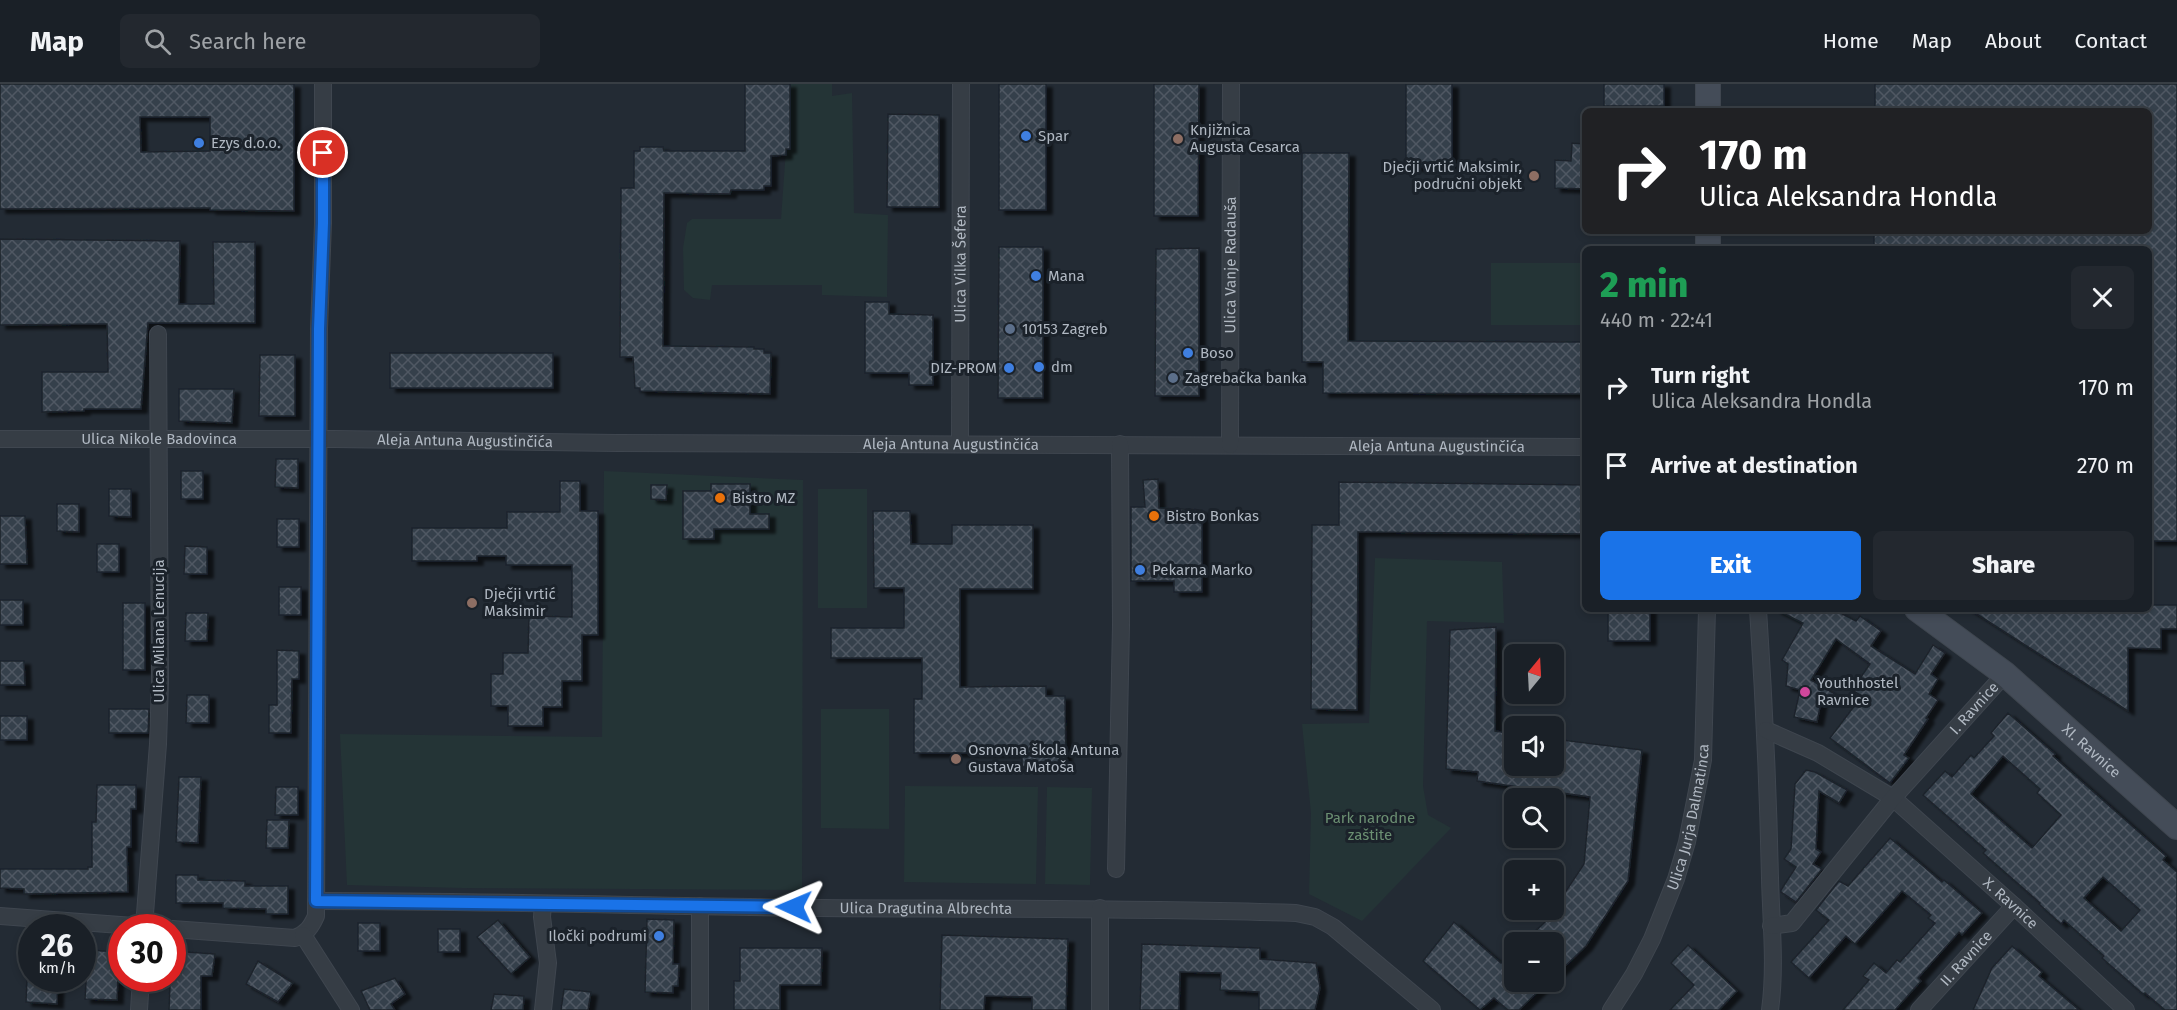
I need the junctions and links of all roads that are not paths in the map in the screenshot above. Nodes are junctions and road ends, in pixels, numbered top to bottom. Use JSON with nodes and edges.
{"nodes":[{"id":1,"x":323,"y":84,"type":"edge"},
{"id":2,"x":961,"y":84,"type":"edge"},
{"id":3,"x":1231,"y":84,"type":"edge"},
{"id":4,"x":1708,"y":84,"type":"edge"},
{"id":5,"x":1708,"y":108,"type":"edge"},
{"id":6,"x":158,"y":334,"type":"dead end"},
{"id":7,"x":0,"y":439,"type":"edge"},
{"id":8,"x":158,"y":439,"type":"junction"},
{"id":9,"x":318,"y":439,"type":"junction"},
{"id":10,"x":960,"y":444,"type":"junction"},
{"id":11,"x":1120,"y":444,"type":"junction"},
{"id":12,"x":1230,"y":445,"type":"junction"},
{"id":13,"x":1582,"y":447,"type":"edge"},
{"id":14,"x":1707,"y":612,"type":"edge"},
{"id":15,"x":1758,"y":612,"type":"edge"},
{"id":16,"x":1921,"y":612,"type":"edge"},
{"id":17,"x":2005,"y":674,"type":"junction"},
{"id":18,"x":1767,"y":730,"type":"junction"},
{"id":19,"x":1893,"y":798,"type":"junction"},
{"id":20,"x":2177,"y":827,"type":"edge"},
{"id":21,"x":1116,"y":869,"type":"dead end"},
{"id":22,"x":316,"y":901,"type":"junction"},
{"id":23,"x":543,"y":904,"type":"junction"},
{"id":24,"x":700,"y":906,"type":"junction"},
{"id":25,"x":2014,"y":906,"type":"junction"},
{"id":26,"x":1100,"y":908,"type":"junction"},
{"id":27,"x":146,"y":914,"type":"edge"},
{"id":28,"x":0,"y":916,"type":"edge"},
{"id":29,"x":108,"y":924,"type":"edge"},
{"id":30,"x":1771,"y":926,"type":"junction"},
{"id":31,"x":186,"y":930,"type":"edge"},
{"id":32,"x":303,"y":934,"type":"junction"},
{"id":33,"x":140,"y":992,"type":"edge"},
{"id":34,"x":139,"y":1010,"type":"edge"},
{"id":35,"x":351,"y":1010,"type":"edge"},
{"id":36,"x":543,"y":1010,"type":"edge"},
{"id":37,"x":700,"y":1010,"type":"edge"},
{"id":38,"x":1100,"y":1010,"type":"edge"},
{"id":39,"x":1432,"y":1010,"type":"edge"},
{"id":40,"x":1611,"y":1010,"type":"edge"},
{"id":41,"x":1770,"y":1010,"type":"edge"},
{"id":42,"x":1919,"y":1010,"type":"edge"},
{"id":43,"x":2126,"y":1010,"type":"edge"}],
"edges":[{"from":1,"to":9,"type":"street"},
{"from":2,"to":10,"type":"street","name":"Ulica Vilka Šefera"},
{"from":3,"to":12,"type":"street","name":"Ulica Vanje Radauša"},
{"from":4,"to":5,"type":"street"},
{"from":6,"to":8,"type":"street","name":"Ulica Milana Lenucija"},
{"from":7,"to":8,"type":"street","name":"Ulica Nikole Badovinca"},
{"from":8,"to":9,"type":"street","name":"Ulica Nikole Badovinca"},
{"from":8,"to":27,"type":"street","name":"Ulica Milana Lenucija"},
{"from":9,"to":10,"type":"street","name":"Aleja Antuna Augustinčića"},
{"from":9,"to":22,"type":"street"},
{"from":10,"to":11,"type":"street","name":"Aleja Antuna Augustinčića"},
{"from":11,"to":12,"type":"street","name":"Aleja Antuna Augustinčića"},
{"from":11,"to":21,"type":"street"},
{"from":12,"to":13,"type":"street","name":"Aleja Antuna Augustinčića"},
{"from":14,"to":40,"type":"street","name":"Ulica Jurja Dalmatinca"},
{"from":15,"to":18,"type":"street"},
{"from":16,"to":17,"type":"street","name":"I. Ravnice"},
{"from":17,"to":19,"type":"street","name":"I. Ravnice"},
{"from":17,"to":20,"type":"street","name":"XI. Ravnice"},
{"from":18,"to":19,"type":"street"},
{"from":18,"to":30,"type":"street"},
{"from":19,"to":25,"type":"street","name":"X. Ravnice"},
{"from":19,"to":30,"type":"street","name":"I. Ravnice"},
{"from":22,"to":23,"type":"street","name":"Ulica Dragutina Albrechta"},
{"from":22,"to":32,"type":"street"},
{"from":23,"to":24,"type":"street","name":"Ulica Dragutina Albrechta"},
{"from":23,"to":36,"type":"street"},
{"from":24,"to":26,"type":"street","name":"Ulica Dragutina Albrechta"},
{"from":24,"to":37,"type":"street"},
{"from":25,"to":42,"type":"street","name":"II. Ravnice"},
{"from":25,"to":43,"type":"street","name":"X. Ravnice"},
{"from":26,"to":38,"type":"street"},
{"from":26,"to":39,"type":"street","name":"Ulica Dragutina Albrechta"},
{"from":28,"to":29,"type":"street"},
{"from":30,"to":41,"type":"street"},
{"from":31,"to":32,"type":"street"},
{"from":32,"to":35,"type":"street"},
{"from":33,"to":34,"type":"street"}]}
